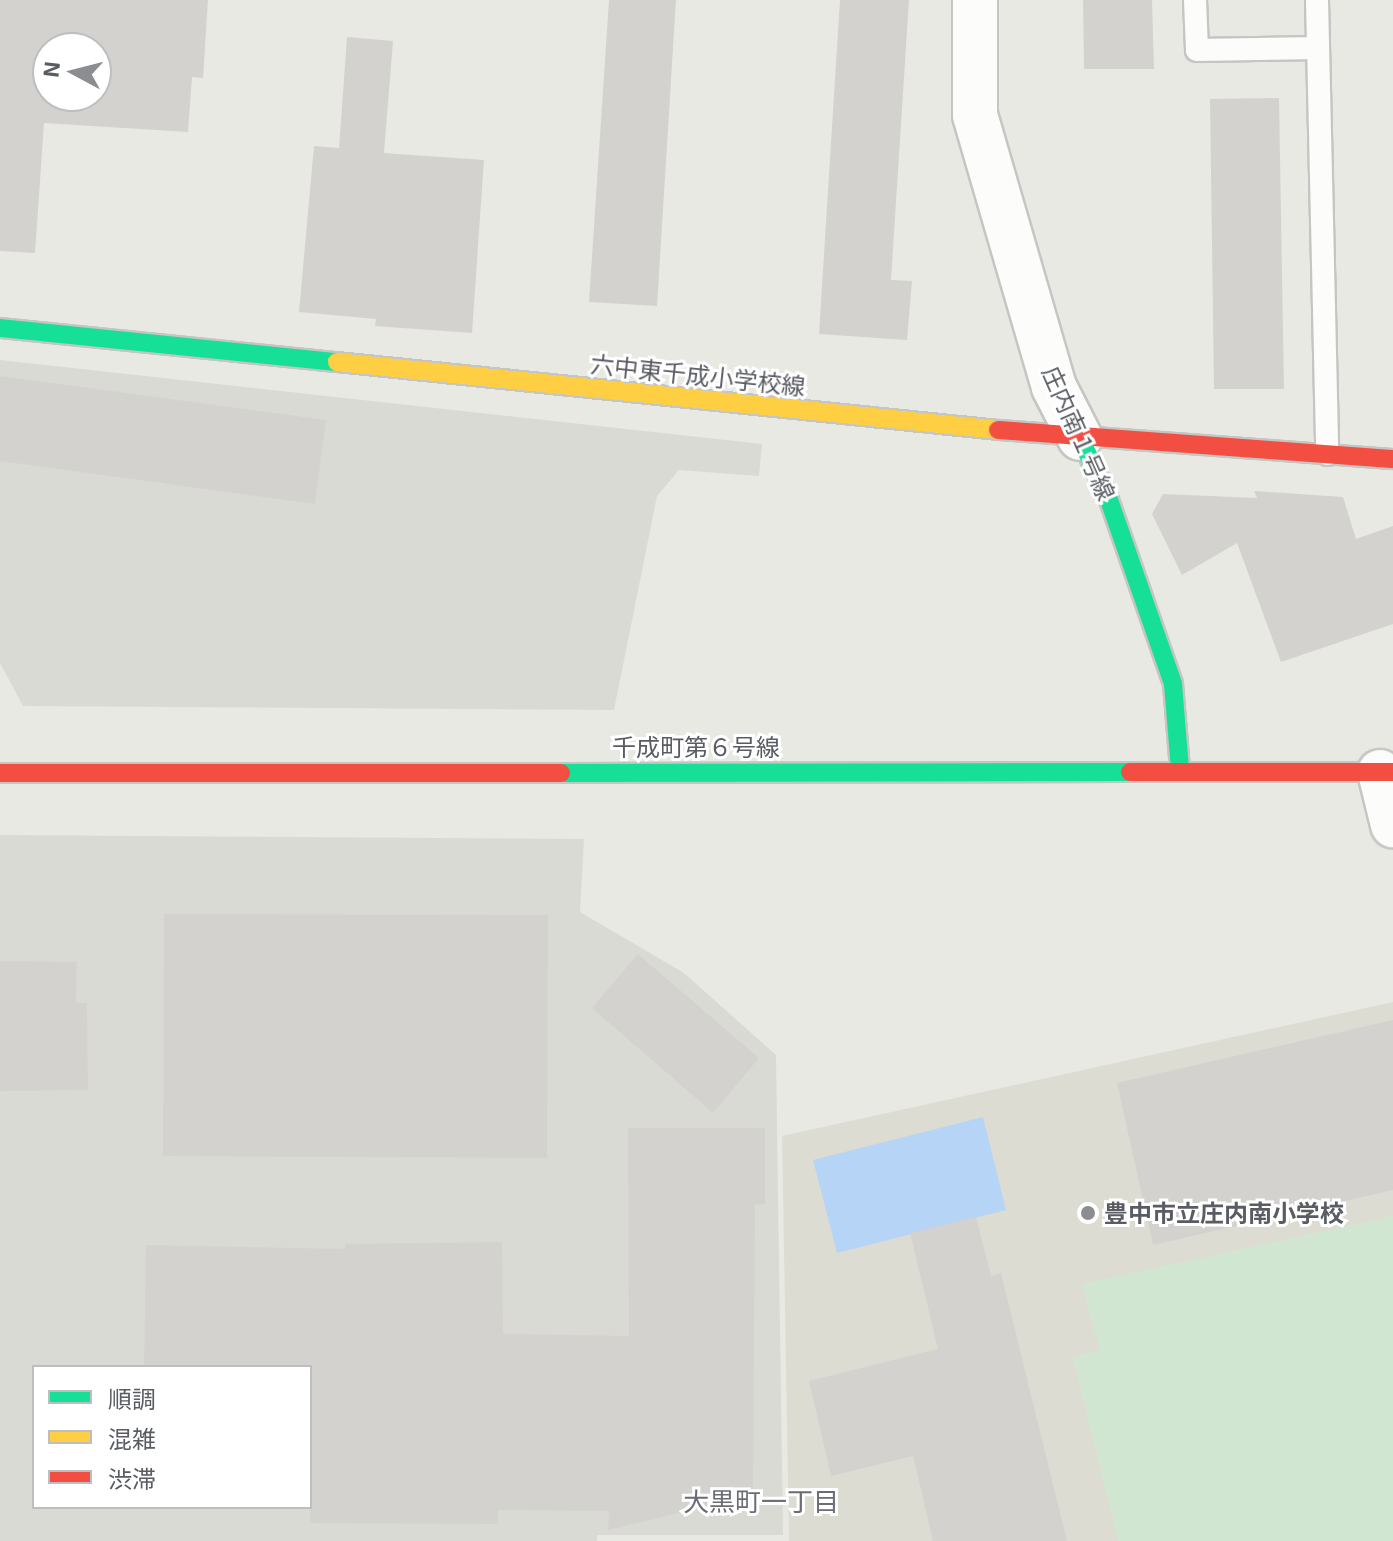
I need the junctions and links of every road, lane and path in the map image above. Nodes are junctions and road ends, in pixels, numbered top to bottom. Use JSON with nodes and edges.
{"nodes":[{"id":1,"x":975,"y":0,"type":"edge"},
{"id":2,"x":1195,"y":0,"type":"edge"},
{"id":3,"x":1317,"y":0,"type":"edge"},
{"id":4,"x":1318,"y":48,"type":"junction"},
{"id":5,"x":0,"y":328,"type":"edge"},
{"id":6,"x":1080,"y":438,"type":"junction"},
{"id":7,"x":1327,"y":454,"type":"junction"},
{"id":8,"x":1393,"y":459,"type":"edge"},
{"id":9,"x":1180,"y":770,"type":"junction"},
{"id":10,"x":1387,"y":772,"type":"edge"},
{"id":11,"x":0,"y":773,"type":"edge"},
{"id":12,"x":1393,"y":825,"type":"edge"}],
"edges":[{"from":1,"to":6,"type":"street","name":"庄内南１号線"},
{"from":2,"to":4,"type":"lane"},
{"from":3,"to":4,"type":"lane"},
{"from":4,"to":7,"type":"lane"},
{"from":5,"to":6,"type":"street","name":"六中東千成小学校線"},
{"from":6,"to":7,"type":"street","name":"六中東千成小学校線"},
{"from":6,"to":9,"type":"street","name":"庄内南１号線"},
{"from":7,"to":8,"type":"street","name":"六中東千成小学校線"},
{"from":9,"to":10,"type":"street","name":"千成町第６号線"},
{"from":9,"to":11,"type":"street","name":"千成町第６号線"},
{"from":10,"to":12,"type":"street"}]}
